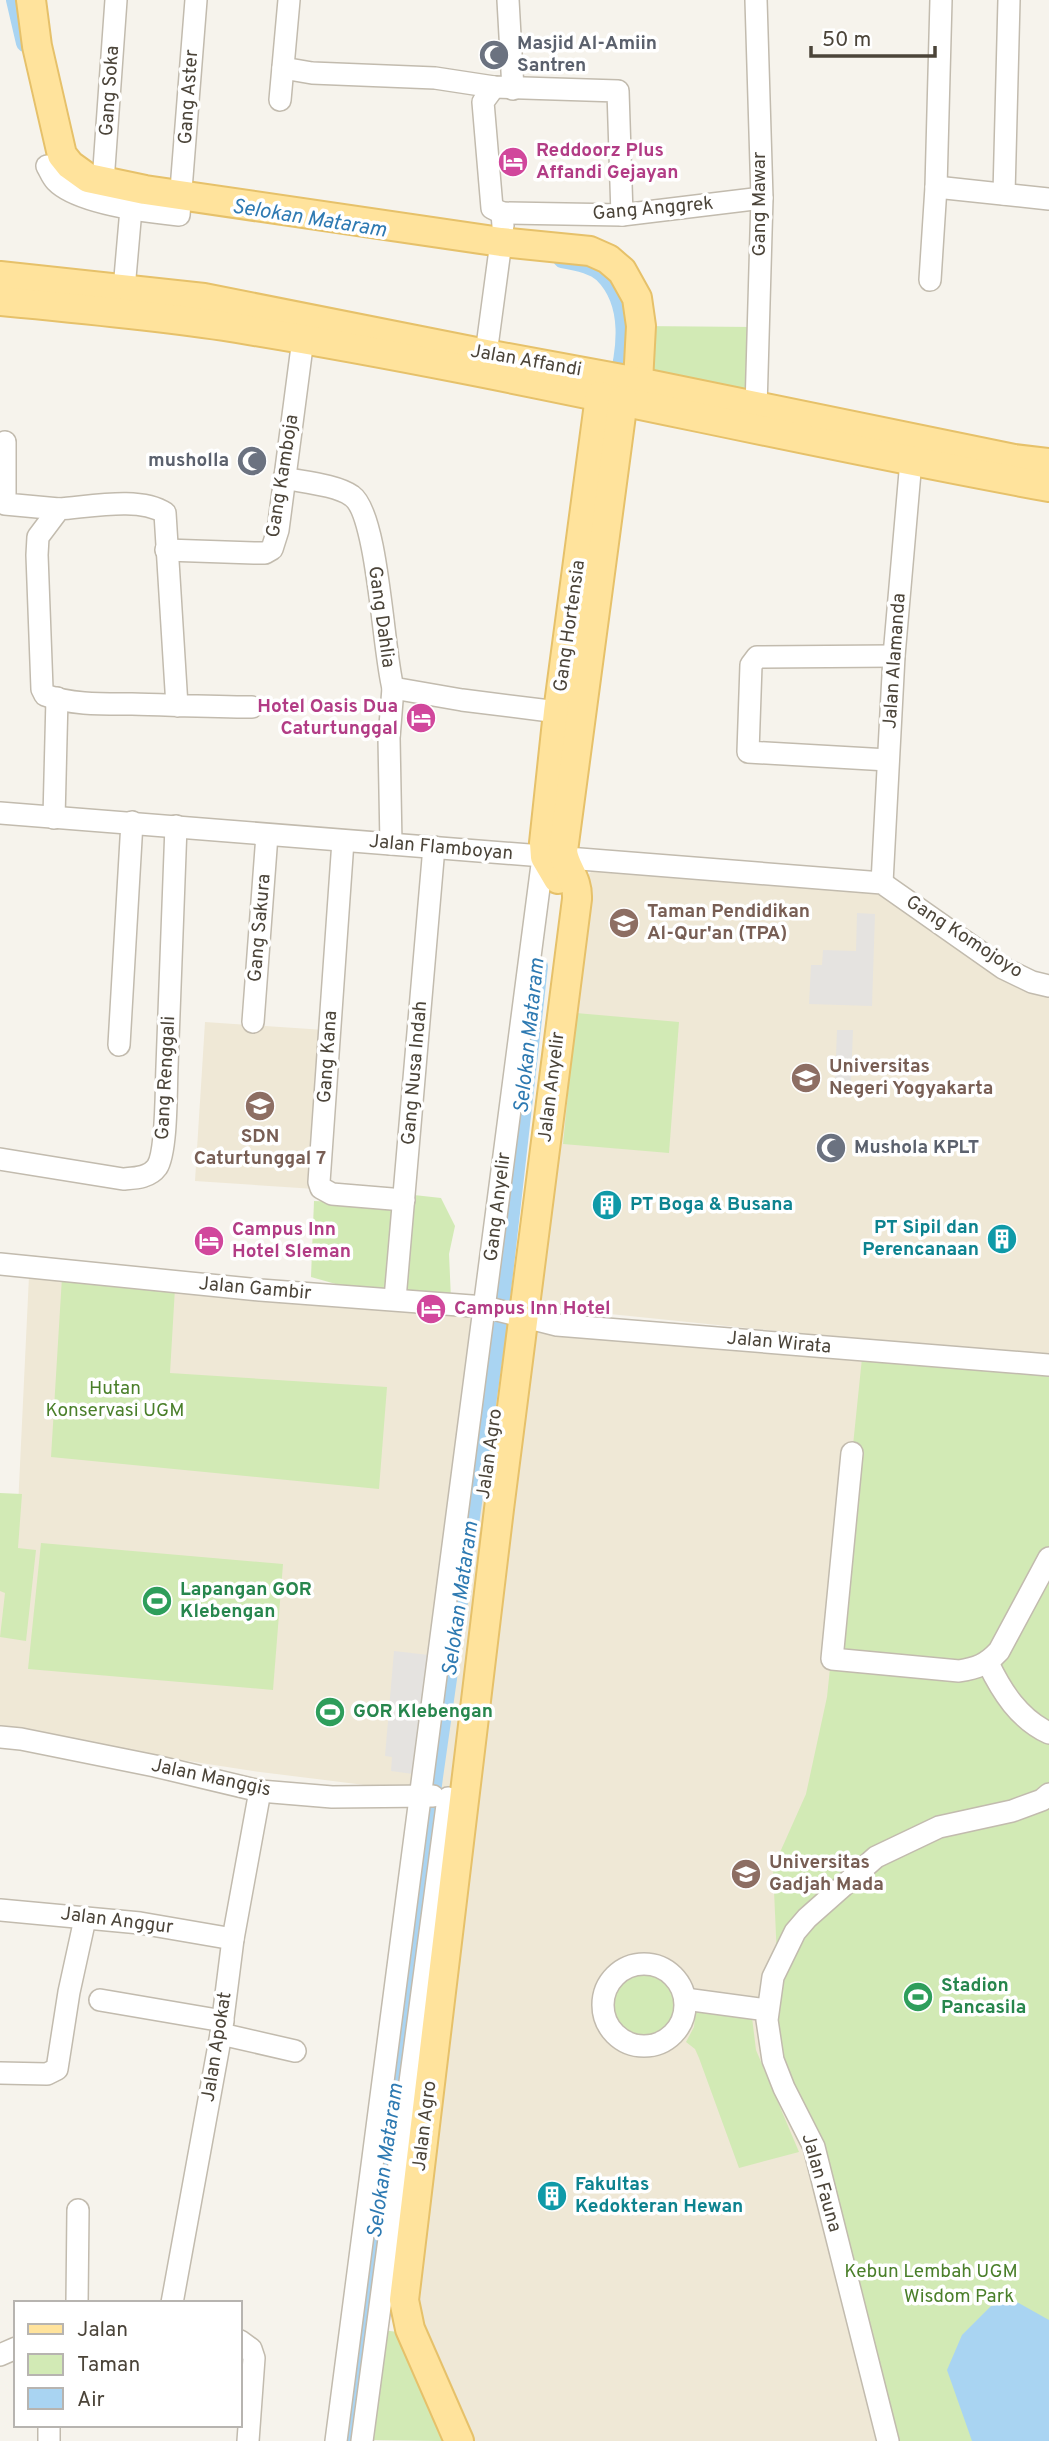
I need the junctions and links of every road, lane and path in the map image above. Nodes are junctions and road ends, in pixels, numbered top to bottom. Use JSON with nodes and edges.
{"nodes":[{"id":1,"x":31,"y":0,"type":"edge"},
{"id":2,"x":116,"y":0,"type":"edge"},
{"id":3,"x":197,"y":0,"type":"edge"},
{"id":4,"x":289,"y":0,"type":"edge"},
{"id":5,"x":508,"y":0,"type":"edge"},
{"id":6,"x":756,"y":0,"type":"edge"},
{"id":7,"x":941,"y":0,"type":"edge"},
{"id":8,"x":1009,"y":0,"type":"edge"},
{"id":9,"x":283,"y":68,"type":"junction"},
{"id":10,"x":504,"y":88,"type":"junction"},
{"id":11,"x":279,"y":100,"type":"dead end"},
{"id":12,"x":47,"y":166,"type":"dead end"},
{"id":13,"x":103,"y":182,"type":"junction"},
{"id":14,"x":936,"y":187,"type":"junction"},
{"id":15,"x":1004,"y":194,"type":"junction"},
{"id":16,"x":762,"y":198,"type":"junction"},
{"id":17,"x":1049,"y":199,"type":"edge"},
{"id":18,"x":181,"y":202,"type":"junction"},
{"id":19,"x":131,"y":209,"type":"junction"},
{"id":20,"x":502,"y":213,"type":"junction"},
{"id":21,"x":622,"y":215,"type":"junction"},
{"id":22,"x":501,"y":247,"type":"junction"},
{"id":23,"x":0,"y":276,"type":"edge"},
{"id":24,"x":930,"y":280,"type":"dead end"},
{"id":25,"x":0,"y":301,"type":"edge"},
{"id":26,"x":123,"y":301,"type":"junction"},
{"id":27,"x":303,"y":339,"type":"junction"},
{"id":28,"x":485,"y":354,"type":"junction"},
{"id":29,"x":618,"y":387,"type":"junction"},
{"id":30,"x":756,"y":408,"type":"junction"},
{"id":31,"x":5,"y":442,"type":"dead end"},
{"id":32,"x":912,"y":450,"type":"junction"},
{"id":33,"x":1049,"y":463,"type":"edge"},
{"id":34,"x":284,"y":478,"type":"junction"},
{"id":35,"x":1049,"y":487,"type":"edge"},
{"id":36,"x":59,"y":509,"type":"junction"},
{"id":37,"x":166,"y":550,"type":"junction"},
{"id":38,"x":894,"y":656,"type":"junction"},
{"id":39,"x":393,"y":688,"type":"junction"},
{"id":40,"x":57,"y":698,"type":"junction"},
{"id":41,"x":177,"y":706,"type":"junction"},
{"id":42,"x":252,"y":707,"type":"dead end"},
{"id":43,"x":558,"y":712,"type":"junction"},
{"id":44,"x":888,"y":760,"type":"junction"},
{"id":45,"x":0,"y":813,"type":"edge"},
{"id":46,"x":54,"y":818,"type":"junction"},
{"id":47,"x":132,"y":822,"type":"junction"},
{"id":48,"x":176,"y":826,"type":"junction"},
{"id":49,"x":267,"y":835,"type":"junction"},
{"id":50,"x":343,"y":841,"type":"junction"},
{"id":51,"x":391,"y":844,"type":"junction"},
{"id":52,"x":434,"y":847,"type":"junction"},
{"id":53,"x":551,"y":857,"type":"junction"},
{"id":54,"x":882,"y":883,"type":"junction"},
{"id":55,"x":1049,"y":986,"type":"edge"},
{"id":56,"x":253,"y":1022,"type":"dead end"},
{"id":57,"x":119,"y":1045,"type":"dead end"},
{"id":58,"x":0,"y":1159,"type":"edge"},
{"id":59,"x":404,"y":1200,"type":"junction"},
{"id":60,"x":0,"y":1264,"type":"edge"},
{"id":61,"x":395,"y":1299,"type":"junction"},
{"id":62,"x":502,"y":1311,"type":"junction"},
{"id":63,"x":1049,"y":1365,"type":"edge"},
{"id":64,"x":852,"y":1452,"type":"dead end"},
{"id":65,"x":1049,"y":1558,"type":"edge"},
{"id":66,"x":988,"y":1663,"type":"junction"},
{"id":67,"x":1049,"y":1733,"type":"edge"},
{"id":68,"x":0,"y":1737,"type":"edge"},
{"id":69,"x":260,"y":1791,"type":"junction"},
{"id":70,"x":1049,"y":1794,"type":"edge"},
{"id":71,"x":440,"y":1797,"type":"junction"},
{"id":72,"x":0,"y":1910,"type":"edge"},
{"id":73,"x":85,"y":1919,"type":"junction"},
{"id":74,"x":233,"y":1938,"type":"junction"},
{"id":75,"x":685,"y":1998,"type":"dead end"},
{"id":76,"x":100,"y":2000,"type":"dead end"},
{"id":77,"x":767,"y":2010,"type":"junction"},
{"id":78,"x":222,"y":2028,"type":"junction"},
{"id":79,"x":295,"y":2052,"type":"dead end"},
{"id":80,"x":0,"y":2073,"type":"edge"},
{"id":81,"x":78,"y":2210,"type":"dead end"},
{"id":82,"x":77,"y":2301,"type":"edge"},
{"id":83,"x":169,"y":2301,"type":"edge"},
{"id":84,"x":242,"y":2343,"type":"edge"},
{"id":85,"x":248,"y":2441,"type":"edge"},
{"id":86,"x":336,"y":2441,"type":"edge"},
{"id":87,"x":362,"y":2441,"type":"edge"},
{"id":88,"x":459,"y":2441,"type":"edge"},
{"id":89,"x":888,"y":2441,"type":"edge"}],
"edges":[{"from":1,"to":13,"type":"main road"},
{"from":2,"to":13,"type":"street","name":"Gang Soka"},
{"from":3,"to":18,"type":"street","name":"Gang Aster"},
{"from":4,"to":9,"type":"street"},
{"from":5,"to":10,"type":"street"},
{"from":6,"to":16,"type":"street","name":"Gang Mawar"},
{"from":7,"to":14,"type":"street"},
{"from":8,"to":15,"type":"street"},
{"from":9,"to":10,"type":"street"},
{"from":9,"to":11,"type":"street"},
{"from":10,"to":20,"type":"street"},
{"from":10,"to":21,"type":"street"},
{"from":12,"to":19,"type":"street"},
{"from":13,"to":18,"type":"main road"},
{"from":14,"to":15,"type":"street"},
{"from":14,"to":24,"type":"street"},
{"from":15,"to":17,"type":"street"},
{"from":16,"to":21,"type":"street","name":"Gang Anggrek"},
{"from":16,"to":30,"type":"street","name":"Gang Mawar"},
{"from":18,"to":19,"type":"street"},
{"from":18,"to":22,"type":"main road"},
{"from":19,"to":26,"type":"street"},
{"from":20,"to":21,"type":"street","name":"Gang Anggrek"},
{"from":20,"to":22,"type":"street"},
{"from":22,"to":28,"type":"street"},
{"from":22,"to":29,"type":"main road"},
{"from":23,"to":26,"type":"main road","name":"Jalan Affandi"},
{"from":25,"to":26,"type":"main road","name":"Jalan Affandi"},
{"from":26,"to":27,"type":"main road","name":"Jalan Affandi"},
{"from":26,"to":28,"type":"main road","name":"Jalan Affandi"},
{"from":27,"to":29,"type":"main road","name":"Jalan Affandi"},
{"from":27,"to":34,"type":"street","name":"Gang Kamboja"},
{"from":28,"to":29,"type":"main road","name":"Jalan Affandi"},
{"from":29,"to":30,"type":"main road","name":"Jalan Affandi"},
{"from":29,"to":32,"type":"main road","name":"Jalan Affandi"},
{"from":29,"to":43,"type":"main road","name":"Gang Hortensia"},
{"from":29,"to":53,"type":"main road","name":"Gang Hortensia"},
{"from":30,"to":32,"type":"main road","name":"Jalan Affandi"},
{"from":31,"to":36,"type":"street"},
{"from":32,"to":33,"type":"main road","name":"Jalan Affandi"},
{"from":32,"to":35,"type":"main road","name":"Jalan Affandi"},
{"from":32,"to":38,"type":"street","name":"Jalan Alamanda"},
{"from":34,"to":37,"type":"street","name":"Gang Kamboja"},
{"from":34,"to":39,"type":"street","name":"Gang Dahlia"},
{"from":36,"to":37,"type":"street"},
{"from":36,"to":40,"type":"street"},
{"from":37,"to":41,"type":"street"},
{"from":38,"to":44,"type":"street","name":"Jalan Alamanda"},
{"from":38,"to":44,"type":"street"},
{"from":39,"to":43,"type":"street","name":"Gang Dahlia"},
{"from":39,"to":51,"type":"street"},
{"from":40,"to":41,"type":"street"},
{"from":40,"to":46,"type":"street"},
{"from":41,"to":42,"type":"street"},
{"from":43,"to":53,"type":"main road","name":"Gang Hortensia"},
{"from":44,"to":54,"type":"street","name":"Jalan Alamanda"},
{"from":45,"to":46,"type":"street","name":"Jalan Flamboyan"},
{"from":46,"to":47,"type":"street","name":"Jalan Flamboyan"},
{"from":47,"to":48,"type":"street","name":"Jalan Flamboyan"},
{"from":47,"to":57,"type":"street"},
{"from":48,"to":49,"type":"street","name":"Jalan Flamboyan"},
{"from":48,"to":58,"type":"street","name":"Gang Renggali"},
{"from":49,"to":50,"type":"street","name":"Jalan Flamboyan"},
{"from":49,"to":56,"type":"street","name":"Gang Sakura"},
{"from":50,"to":51,"type":"street","name":"Jalan Flamboyan"},
{"from":50,"to":59,"type":"street","name":"Gang Kana"},
{"from":51,"to":52,"type":"street","name":"Jalan Flamboyan"},
{"from":52,"to":53,"type":"street","name":"Jalan Flamboyan"},
{"from":52,"to":59,"type":"street","name":"Gang Nusa Indah"},
{"from":53,"to":54,"type":"street","name":"Jalan Flamboyan"},
{"from":53,"to":62,"type":"street","name":"Gang Anyelir"},
{"from":53,"to":62,"type":"main road","name":"Jalan Anyelir"},
{"from":54,"to":55,"type":"street","name":"Gang Komojoyo"},
{"from":59,"to":61,"type":"street","name":"Gang Nusa Indah"},
{"from":60,"to":61,"type":"street","name":"Jalan Gambir"},
{"from":61,"to":62,"type":"street","name":"Jalan Gambir"},
{"from":62,"to":63,"type":"street","name":"Jalan Wirata"},
{"from":62,"to":71,"type":"street","name":"Gang Anyelir"},
{"from":62,"to":71,"type":"main road","name":"Jalan Agro"},
{"from":64,"to":66,"type":"street"},
{"from":65,"to":66,"type":"street"},
{"from":66,"to":67,"type":"street"},
{"from":68,"to":69,"type":"street","name":"Jalan Manggis"},
{"from":69,"to":71,"type":"street","name":"Jalan Manggis"},
{"from":69,"to":74,"type":"street","name":"Jalan Apokat"},
{"from":70,"to":77,"type":"street","name":"Jalan Fauna"},
{"from":71,"to":86,"type":"street"},
{"from":71,"to":87,"type":"street"},
{"from":71,"to":88,"type":"main road","name":"Jalan Agro"},
{"from":72,"to":73,"type":"street","name":"Jalan Anggur"},
{"from":73,"to":74,"type":"street","name":"Jalan Anggur"},
{"from":73,"to":80,"type":"street"},
{"from":74,"to":78,"type":"street","name":"Jalan Apokat"},
{"from":75,"to":77,"type":"street"},
{"from":76,"to":78,"type":"street"},
{"from":77,"to":89,"type":"street","name":"Jalan Fauna"},
{"from":78,"to":79,"type":"street"},
{"from":78,"to":83,"type":"street","name":"Jalan Apokat"},
{"from":81,"to":82,"type":"street"},
{"from":84,"to":85,"type":"street"}]}
